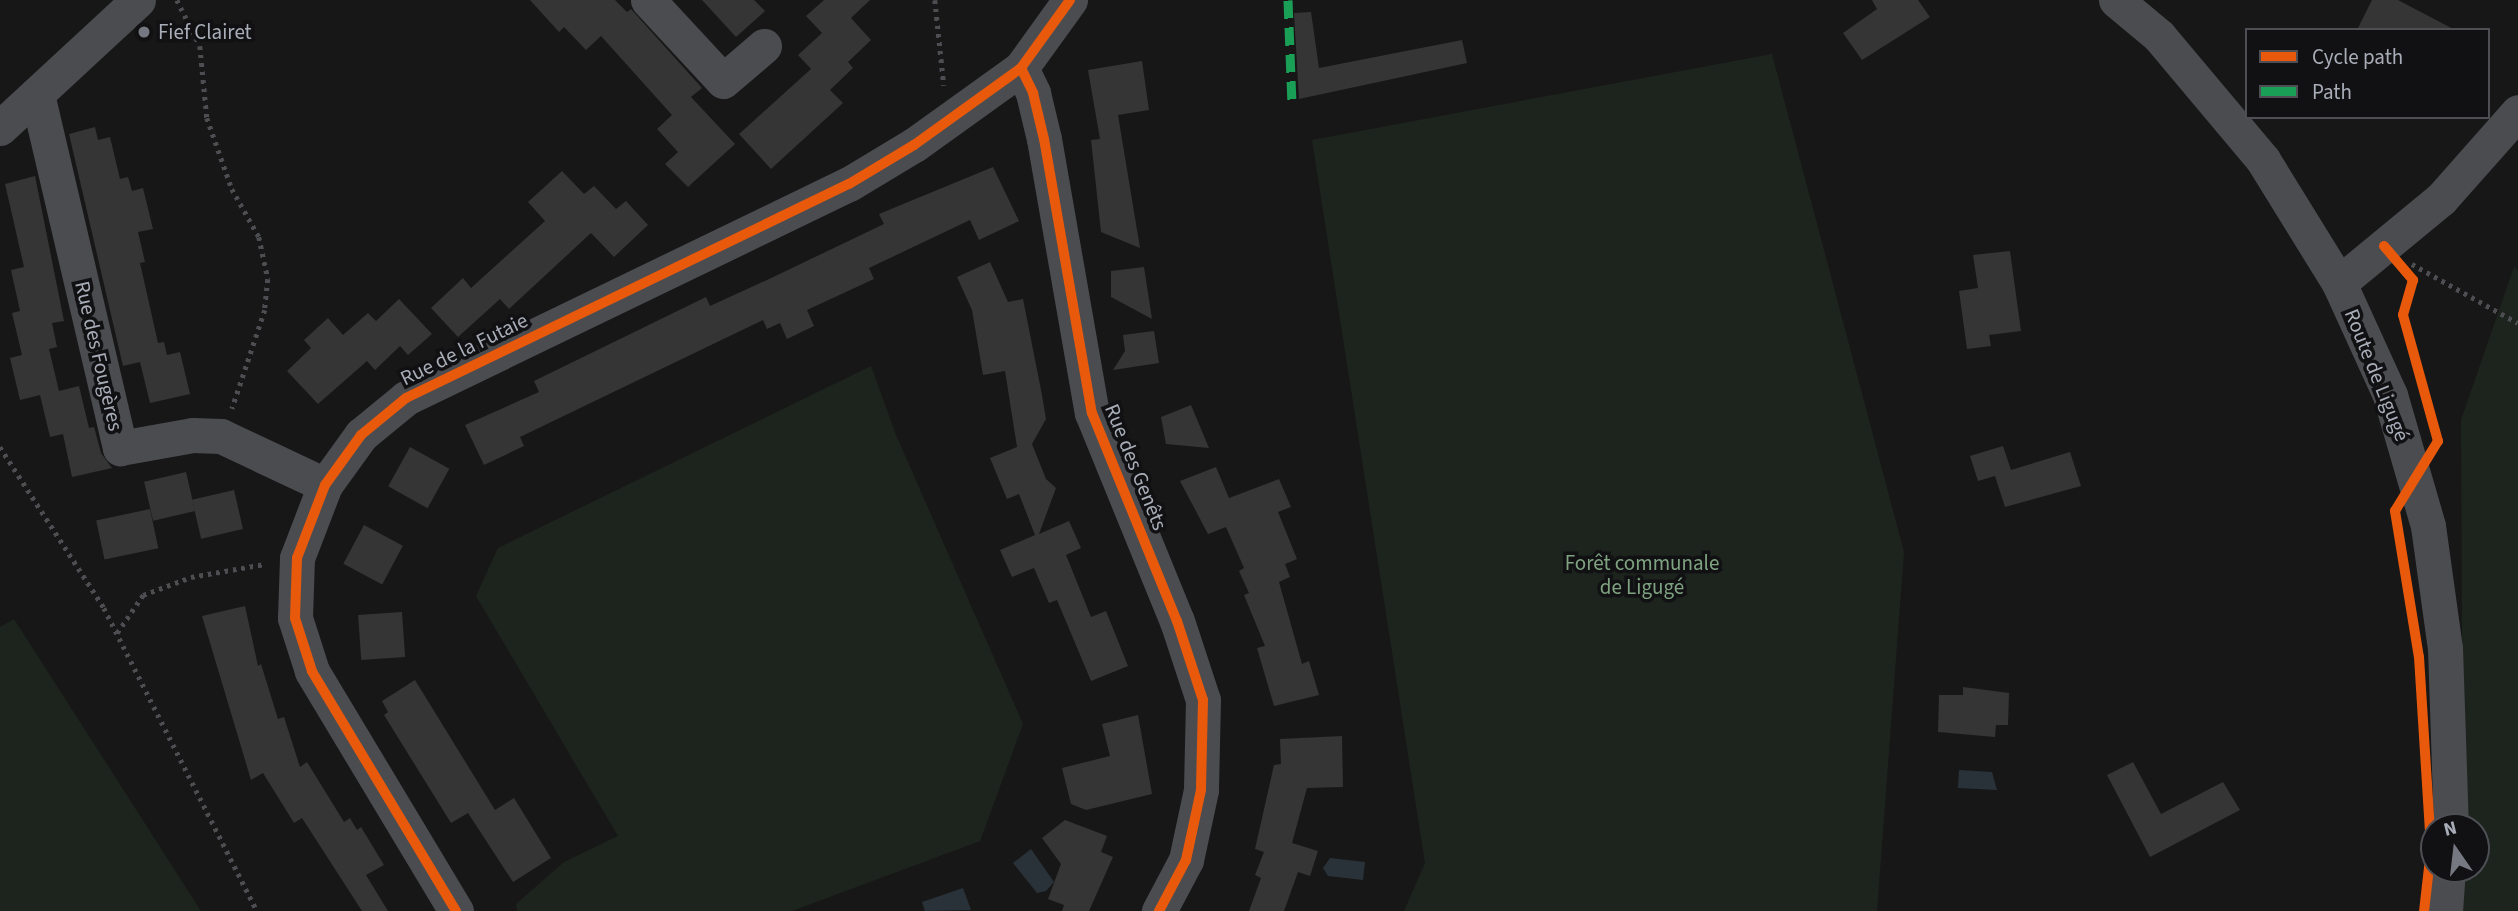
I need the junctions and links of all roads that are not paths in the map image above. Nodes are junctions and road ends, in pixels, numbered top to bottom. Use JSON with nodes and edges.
{"nodes":[{"id":1,"x":138,"y":0,"type":"edge"},
{"id":2,"x":648,"y":0,"type":"edge"},
{"id":3,"x":1070,"y":0,"type":"edge"},
{"id":4,"x":2116,"y":0,"type":"edge"},
{"id":5,"x":764,"y":46,"type":"dead end"},
{"id":6,"x":1021,"y":68,"type":"junction"},
{"id":7,"x":37,"y":94,"type":"junction"},
{"id":8,"x":2518,"y":112,"type":"edge"},
{"id":9,"x":0,"y":128,"type":"edge"},
{"id":10,"x":2339,"y":283,"type":"junction"},
{"id":11,"x":325,"y":485,"type":"junction"},
{"id":12,"x":2451,"y":813,"type":"edge"},
{"id":13,"x":2447,"y":883,"type":"edge"},
{"id":14,"x":456,"y":911,"type":"edge"},
{"id":15,"x":1159,"y":911,"type":"edge"},
{"id":16,"x":2445,"y":911,"type":"edge"}],
"edges":[{"from":1,"to":7,"type":"street"},
{"from":2,"to":5,"type":"street"},
{"from":3,"to":6,"type":"street"},
{"from":4,"to":10,"type":"street","name":"Route de Ligugé"},
{"from":6,"to":11,"type":"street","name":"Rue de la Futaie"},
{"from":6,"to":15,"type":"street","name":"Rue des Genêts"},
{"from":7,"to":9,"type":"street"},
{"from":7,"to":11,"type":"street","name":"Rue des Fougères"},
{"from":8,"to":10,"type":"street"},
{"from":10,"to":12,"type":"street","name":"Route de Ligugé"},
{"from":11,"to":14,"type":"street","name":"Rue de la Futaie"},
{"from":13,"to":16,"type":"street"}]}
